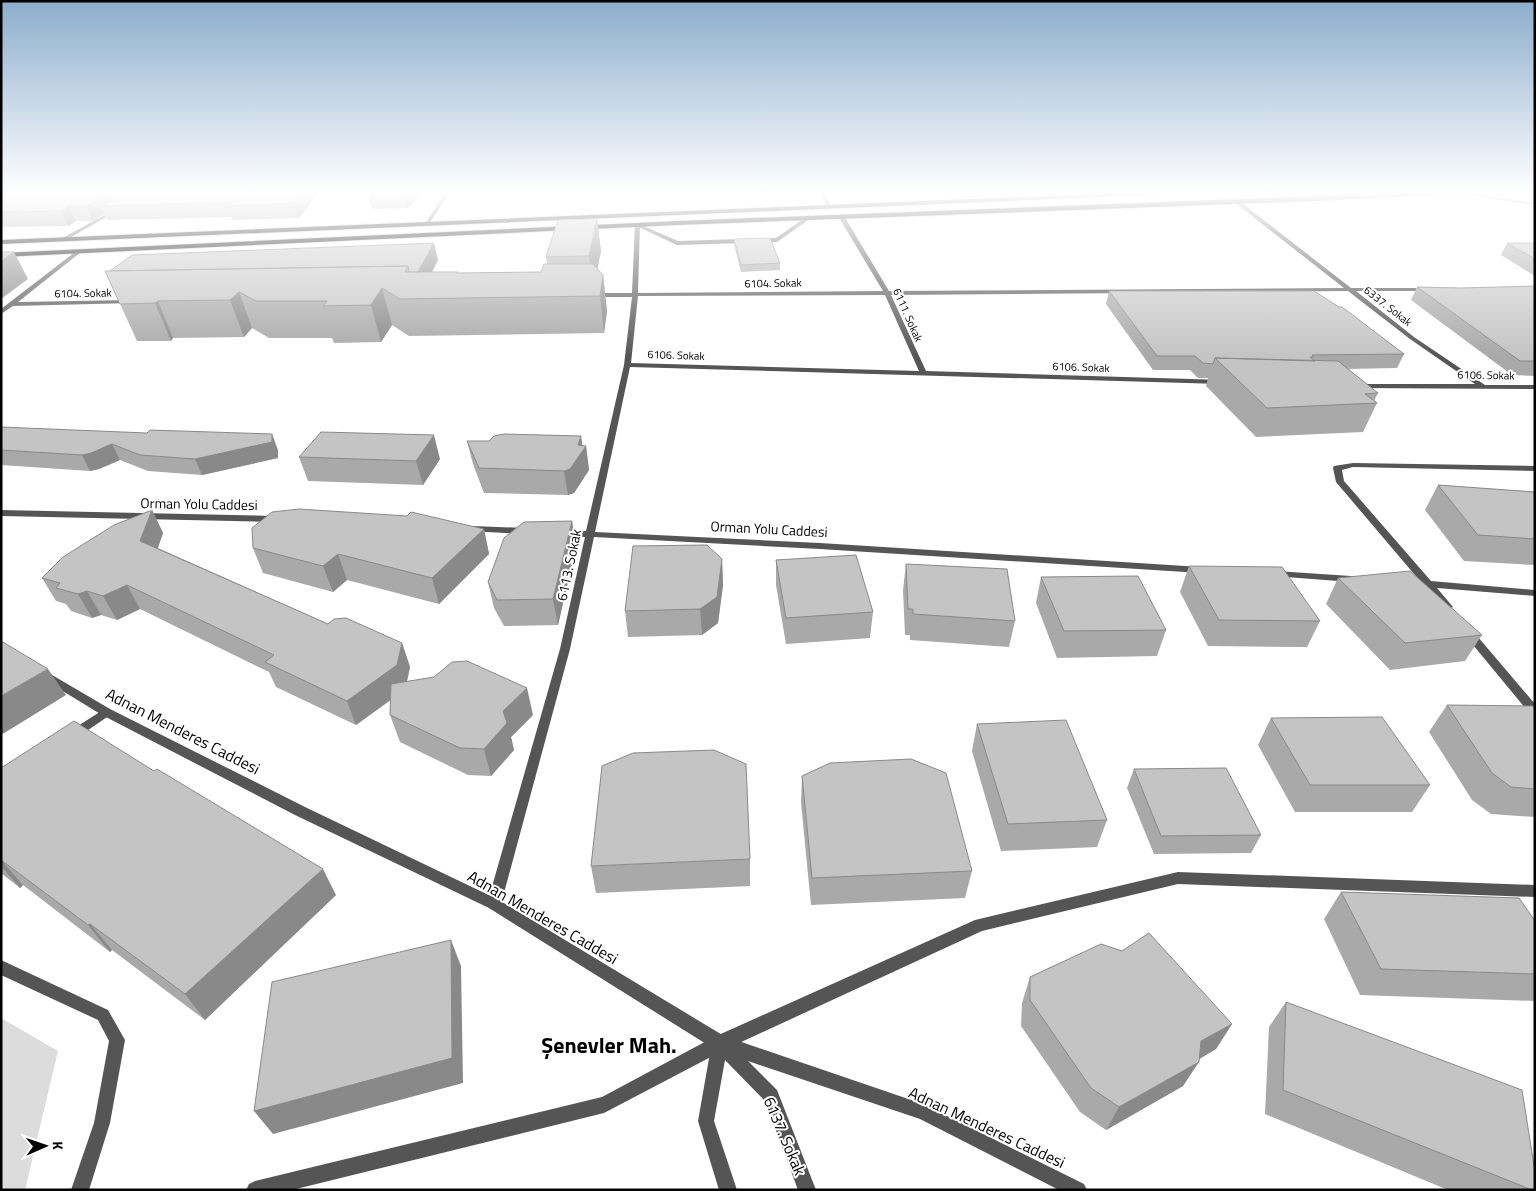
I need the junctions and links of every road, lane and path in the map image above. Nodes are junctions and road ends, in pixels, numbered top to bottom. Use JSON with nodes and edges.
{"nodes":[{"id":1,"x":191,"y":247,"type":"edge"},
{"id":2,"x":636,"y":247,"type":"edge"},
{"id":3,"x":859,"y":247,"type":"edge"},
{"id":4,"x":1295,"y":247,"type":"edge"},
{"id":5,"x":79,"y":252,"type":"junction"},
{"id":6,"x":1,"y":254,"type":"edge"},
{"id":7,"x":1349,"y":289,"type":"junction"},
{"id":8,"x":1437,"y":289,"type":"edge"},
{"id":9,"x":886,"y":292,"type":"junction"},
{"id":10,"x":635,"y":294,"type":"junction"},
{"id":11,"x":586,"y":295,"type":"edge"},
{"id":12,"x":140,"y":302,"type":"edge"},
{"id":13,"x":11,"y":304,"type":"junction"},
{"id":14,"x":1,"y":312,"type":"edge"},
{"id":15,"x":627,"y":365,"type":"junction"},
{"id":16,"x":923,"y":373,"type":"junction"},
{"id":17,"x":1232,"y":383,"type":"edge"},
{"id":18,"x":1350,"y":386,"type":"edge"},
{"id":19,"x":1482,"y":386,"type":"junction"},
{"id":20,"x":1535,"y":387,"type":"edge"},
{"id":21,"x":1535,"y":469,"type":"edge"},
{"id":22,"x":1,"y":513,"type":"edge"},
{"id":23,"x":280,"y":519,"type":"edge"},
{"id":24,"x":460,"y":528,"type":"edge"},
{"id":25,"x":589,"y":534,"type":"junction"},
{"id":26,"x":1213,"y":570,"type":"edge"},
{"id":27,"x":1262,"y":574,"type":"edge"},
{"id":28,"x":1360,"y":580,"type":"edge"},
{"id":29,"x":1399,"y":582,"type":"edge"},
{"id":30,"x":1429,"y":584,"type":"junction"},
{"id":31,"x":1535,"y":593,"type":"edge"},
{"id":32,"x":33,"y":668,"type":"edge"},
{"id":33,"x":106,"y":712,"type":"junction"},
{"id":34,"x":1535,"y":712,"type":"edge"},
{"id":35,"x":66,"y":739,"type":"edge"},
{"id":36,"x":1535,"y":891,"type":"edge"},
{"id":37,"x":494,"y":904,"type":"junction"},
{"id":38,"x":1,"y":967,"type":"edge"},
{"id":39,"x":720,"y":1043,"type":"junction"},
{"id":40,"x":80,"y":1190,"type":"edge"},
{"id":41,"x":255,"y":1190,"type":"edge"},
{"id":42,"x":728,"y":1190,"type":"edge"},
{"id":43,"x":807,"y":1190,"type":"edge"},
{"id":44,"x":1078,"y":1190,"type":"edge"}],
"edges":[{"from":1,"to":5,"type":"highway"},
{"from":2,"to":10,"type":"street","name":"6113. Sokak"},
{"from":3,"to":9,"type":"street","name":"6111. Sokak"},
{"from":4,"to":7,"type":"street","name":"6337. Sokak"},
{"from":5,"to":6,"type":"highway"},
{"from":5,"to":13,"type":"street"},
{"from":7,"to":8,"type":"street","name":"6104. Sokak"},
{"from":7,"to":9,"type":"street","name":"6104. Sokak"},
{"from":7,"to":19,"type":"street","name":"6337. Sokak"},
{"from":9,"to":10,"type":"street","name":"6104. Sokak"},
{"from":9,"to":16,"type":"street","name":"6111. Sokak"},
{"from":10,"to":11,"type":"street","name":"6104. Sokak"},
{"from":10,"to":15,"type":"street","name":"6113. Sokak"},
{"from":12,"to":13,"type":"street","name":"6104. Sokak"},
{"from":13,"to":14,"type":"street"},
{"from":15,"to":16,"type":"street","name":"6106. Sokak"},
{"from":15,"to":25,"type":"street","name":"6113. Sokak"},
{"from":16,"to":17,"type":"street","name":"6106. Sokak"},
{"from":18,"to":19,"type":"street","name":"6106. Sokak"},
{"from":19,"to":20,"type":"street","name":"6106. Sokak"},
{"from":21,"to":30,"type":"street"},
{"from":22,"to":23,"type":"street","name":"Orman Yolu Caddesi"},
{"from":24,"to":25,"type":"street","name":"Orman Yolu Caddesi"},
{"from":25,"to":26,"type":"street","name":"Orman Yolu Caddesi"},
{"from":25,"to":37,"type":"street","name":"6113. Sokak"},
{"from":27,"to":28,"type":"street"},
{"from":29,"to":30,"type":"street"},
{"from":30,"to":31,"type":"street"},
{"from":30,"to":34,"type":"street"},
{"from":32,"to":33,"type":"street","name":"Adnan Menderes Caddesi"},
{"from":33,"to":35,"type":"street"},
{"from":33,"to":37,"type":"street","name":"Adnan Menderes Caddesi"},
{"from":36,"to":39,"type":"street"},
{"from":37,"to":39,"type":"street","name":"Adnan Menderes Caddesi"},
{"from":38,"to":40,"type":"street"},
{"from":39,"to":41,"type":"street"},
{"from":39,"to":42,"type":"street"},
{"from":39,"to":43,"type":"street","name":"6137. Sokak"},
{"from":39,"to":44,"type":"street","name":"Adnan Menderes Caddesi"}]}
